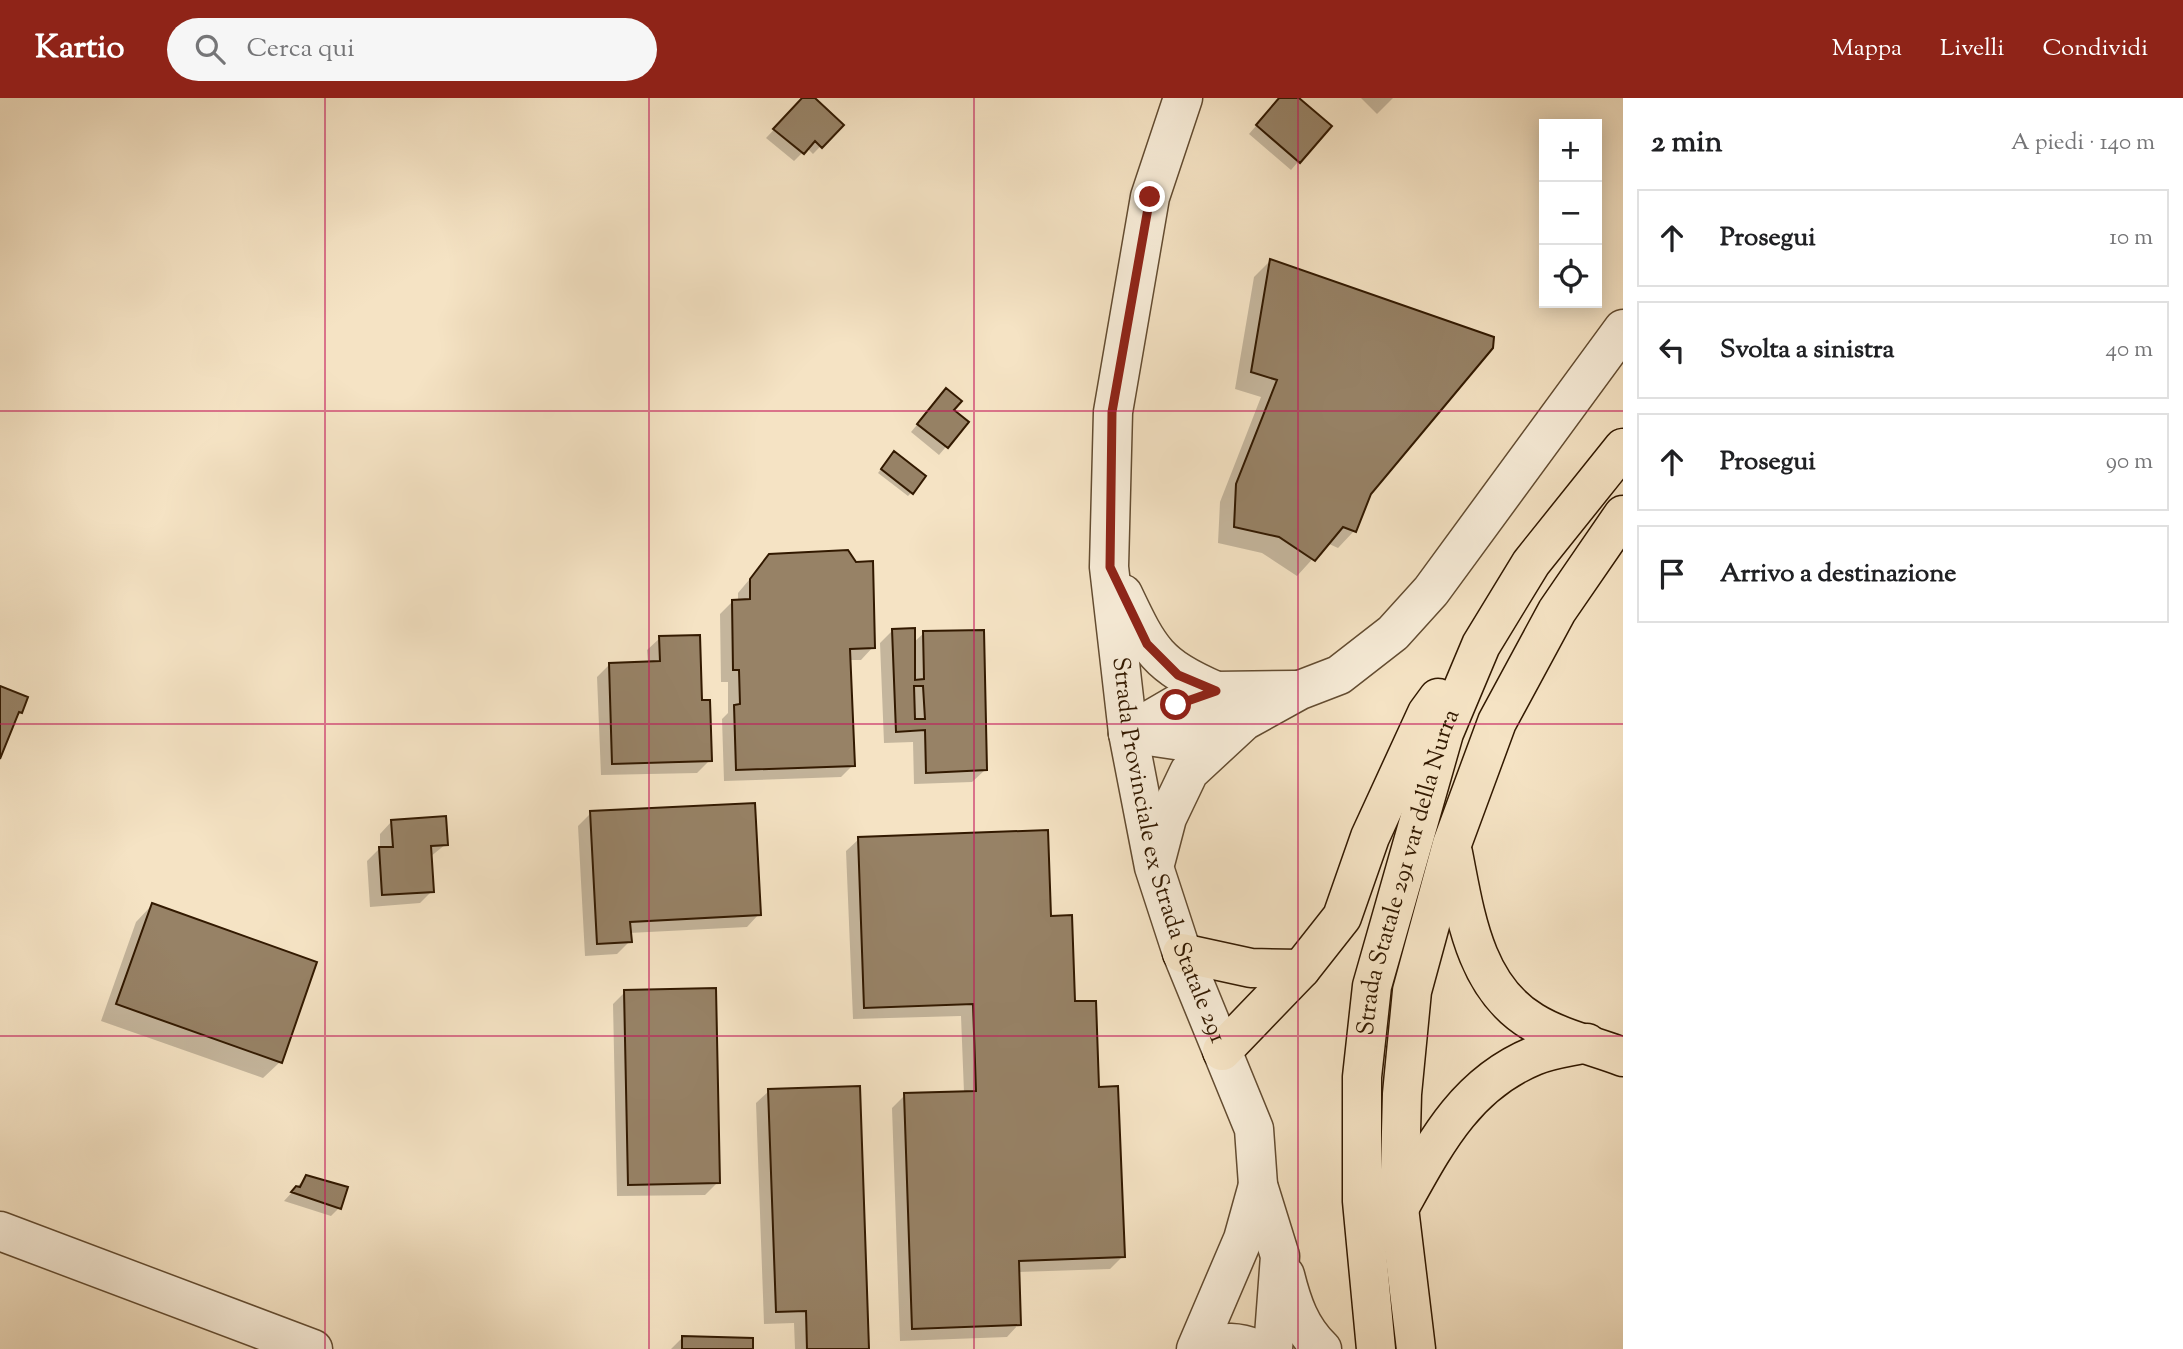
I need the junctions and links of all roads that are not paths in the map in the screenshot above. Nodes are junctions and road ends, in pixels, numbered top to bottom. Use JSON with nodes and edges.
{"nodes":[{"id":1,"x":1182,"y":98,"type":"edge"},
{"id":2,"x":1623,"y":329,"type":"edge"},
{"id":3,"x":1623,"y":447,"type":"edge"},
{"id":4,"x":1623,"y":515,"type":"edge"},
{"id":5,"x":1110,"y":567,"type":"junction"},
{"id":6,"x":1481,"y":645,"type":"junction"},
{"id":7,"x":1300,"y":690,"type":"junction"},
{"id":8,"x":1216,"y":691,"type":"junction"},
{"id":9,"x":1244,"y":720,"type":"junction"},
{"id":10,"x":1128,"y":733,"type":"junction"},
{"id":11,"x":1452,"y":844,"type":"junction"},
{"id":12,"x":1154,"y":867,"type":"junction"},
{"id":13,"x":1182,"y":953,"type":"junction"},
{"id":14,"x":1301,"y":969,"type":"junction"},
{"id":15,"x":1587,"y":1043,"type":"junction"},
{"id":16,"x":1222,"y":1051,"type":"junction"},
{"id":17,"x":1623,"y":1057,"type":"edge"},
{"id":18,"x":1258,"y":1185,"type":"junction"},
{"id":19,"x":1399,"y":1208,"type":"junction"},
{"id":20,"x":0,"y":1231,"type":"edge"},
{"id":21,"x":1280,"y":1256,"type":"junction"},
{"id":22,"x":1414,"y":1339,"type":"edge"},
{"id":23,"x":1374,"y":1342,"type":"edge"},
{"id":24,"x":313,"y":1349,"type":"edge"},
{"id":25,"x":1196,"y":1349,"type":"edge"},
{"id":26,"x":1205,"y":1349,"type":"edge"},
{"id":27,"x":1257,"y":1349,"type":"edge"},
{"id":28,"x":1273,"y":1349,"type":"edge"},
{"id":29,"x":1322,"y":1349,"type":"edge"}],
"edges":[{"from":1,"to":5,"type":"street","name":"Strada Provinciale ex Strada Statale 291"},
{"from":2,"to":7,"type":"street"},
{"from":3,"to":6,"type":"highway","name":"Strada Statale 291 var della Nurra"},
{"from":4,"to":11,"type":"highway","name":"Strada Statale 291 var della Nurra"},
{"from":5,"to":8,"type":"street"},
{"from":5,"to":10,"type":"street","name":"Strada Provinciale ex Strada Statale 291"},
{"from":6,"to":14,"type":"highway"},
{"from":6,"to":23,"type":"highway","name":"Strada Statale 291 var della Nurra"},
{"from":7,"to":8,"type":"street"},
{"from":7,"to":9,"type":"street"},
{"from":8,"to":10,"type":"street"},
{"from":9,"to":10,"type":"street"},
{"from":9,"to":12,"type":"street"},
{"from":10,"to":12,"type":"street","name":"Strada Provinciale ex Strada Statale 291"},
{"from":11,"to":15,"type":"highway"},
{"from":11,"to":19,"type":"highway","name":"Strada Statale 291 var della Nurra"},
{"from":12,"to":13,"type":"street","name":"Strada Provinciale ex Strada Statale 291"},
{"from":13,"to":14,"type":"highway"},
{"from":13,"to":16,"type":"street","name":"Strada Provinciale ex Strada Statale 291"},
{"from":14,"to":16,"type":"highway"},
{"from":15,"to":17,"type":"highway"},
{"from":15,"to":19,"type":"highway"},
{"from":16,"to":18,"type":"street","name":"Strada Provinciale ex Strada Statale 291"},
{"from":18,"to":21,"type":"street","name":"Strada Provinciale ex Strada Statale 291"},
{"from":18,"to":25,"type":"street","name":"Strada Provinciale ex Strada Statale 291"},
{"from":19,"to":22,"type":"highway","name":"Strada Statale 291 var della Nurra"},
{"from":20,"to":24,"type":"street"},
{"from":21,"to":28,"type":"street","name":"Strada Provinciale ex Strada Statale 291"},
{"from":21,"to":29,"type":"street"},
{"from":26,"to":27,"type":"street"}]}
